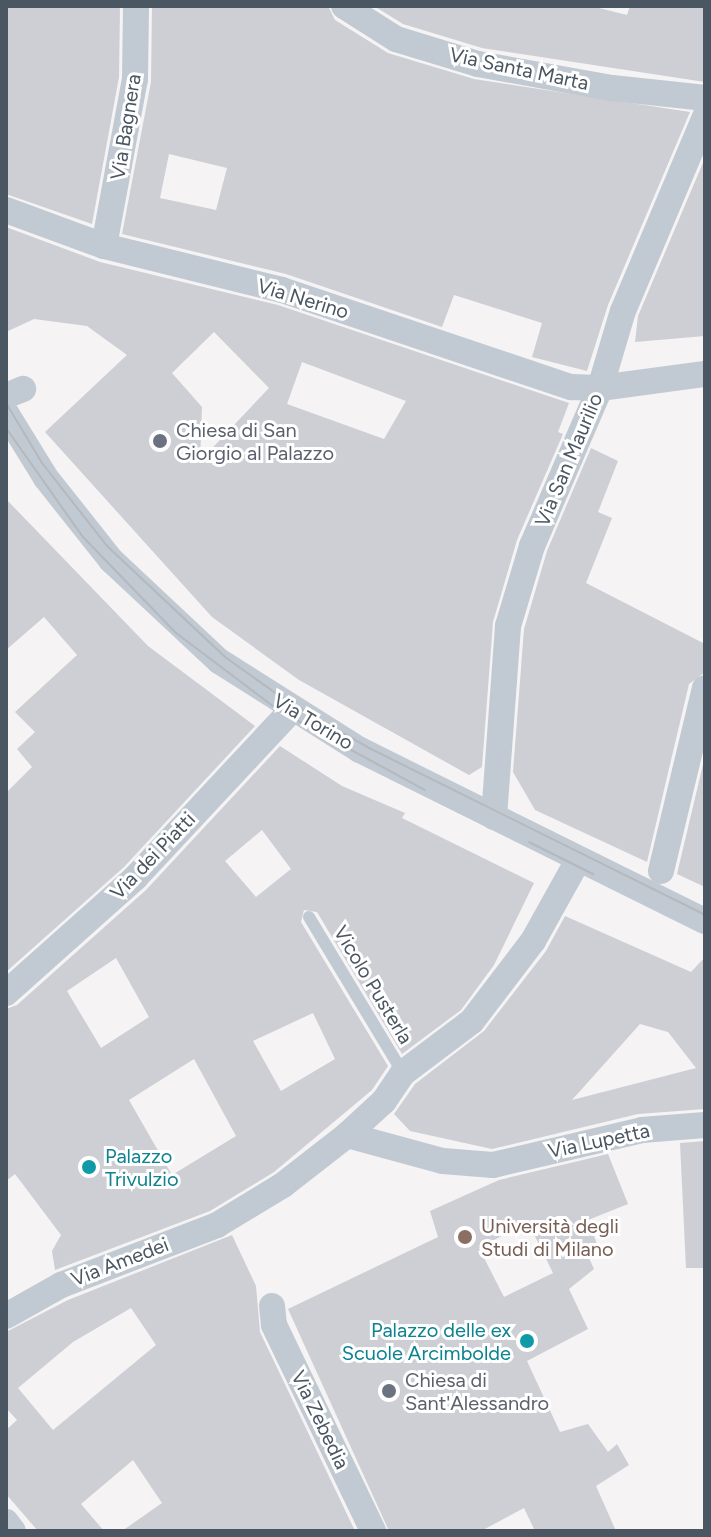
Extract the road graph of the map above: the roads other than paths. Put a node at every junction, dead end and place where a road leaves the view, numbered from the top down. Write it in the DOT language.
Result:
graph roads {
  1 [pos="136,6"];
  2 [pos="344,6"];
  3 [pos="705,98"];
  4 [pos="705,117"];
  5 [pos="6,210"];
  6 [pos="104,246"];
  7 [pos="705,374"];
  8 [pos="600,388"];
  9 [pos="14,398"];
  10 [pos="14,448"];
  11 [pos="705,688"];
  12 [pos="291,711"];
  13 [pos="494,817"];
  14 [pos="578,860"];
  15 [pos="661,871"];
  16 [pos="309,917"];
  17 [pos="705,921"];
  18 [pos="6,993"];
  19 [pos="403,1073"];
  20 [pos="705,1125"];
  21 [pos="347,1135"];
  22 [pos="272,1306"];
  23 [pos="6,1316"];
  24 [pos="6,1522"];
  25 [pos="13,1531"];
  26 [pos="373,1531"];
  1 -- 6 [label="street, Via Bagnera"];
  2 -- 3 [label="street, Via Santa Marta"];
  4 -- 8 [label="street, Via San Maurilio"];
  5 -- 6 [label="street, Via Nerino"];
  6 -- 8 [label="street, Via Nerino"];
  7 -- 8 [label="street, Via Nerino"];
  8 -- 13 [label="street, Via San Maurilio"];
  9 -- 10 [label="street, Via Torino"];
  10 -- 12 [label="street, Via Torino"];
  11 -- 15 [label="street"];
  12 -- 13 [label="street, Via Torino"];
  12 -- 18 [label="street, Via dei Piatti"];
  13 -- 14 [label="street, Via Torino"];
  14 -- 17 [label="street, Via Torino"];
  14 -- 19 [label="street, Via Amedei"];
  16 -- 19 [label="lane, Vicolo Pusterla"];
  19 -- 21 [label="street, Via Amedei"];
  20 -- 21 [label="street, Via Lupetta"];
  21 -- 23 [label="street, Via Amedei"];
  22 -- 26 [label="street, Via Zebedia"];
  24 -- 25 [label="street"];
}
